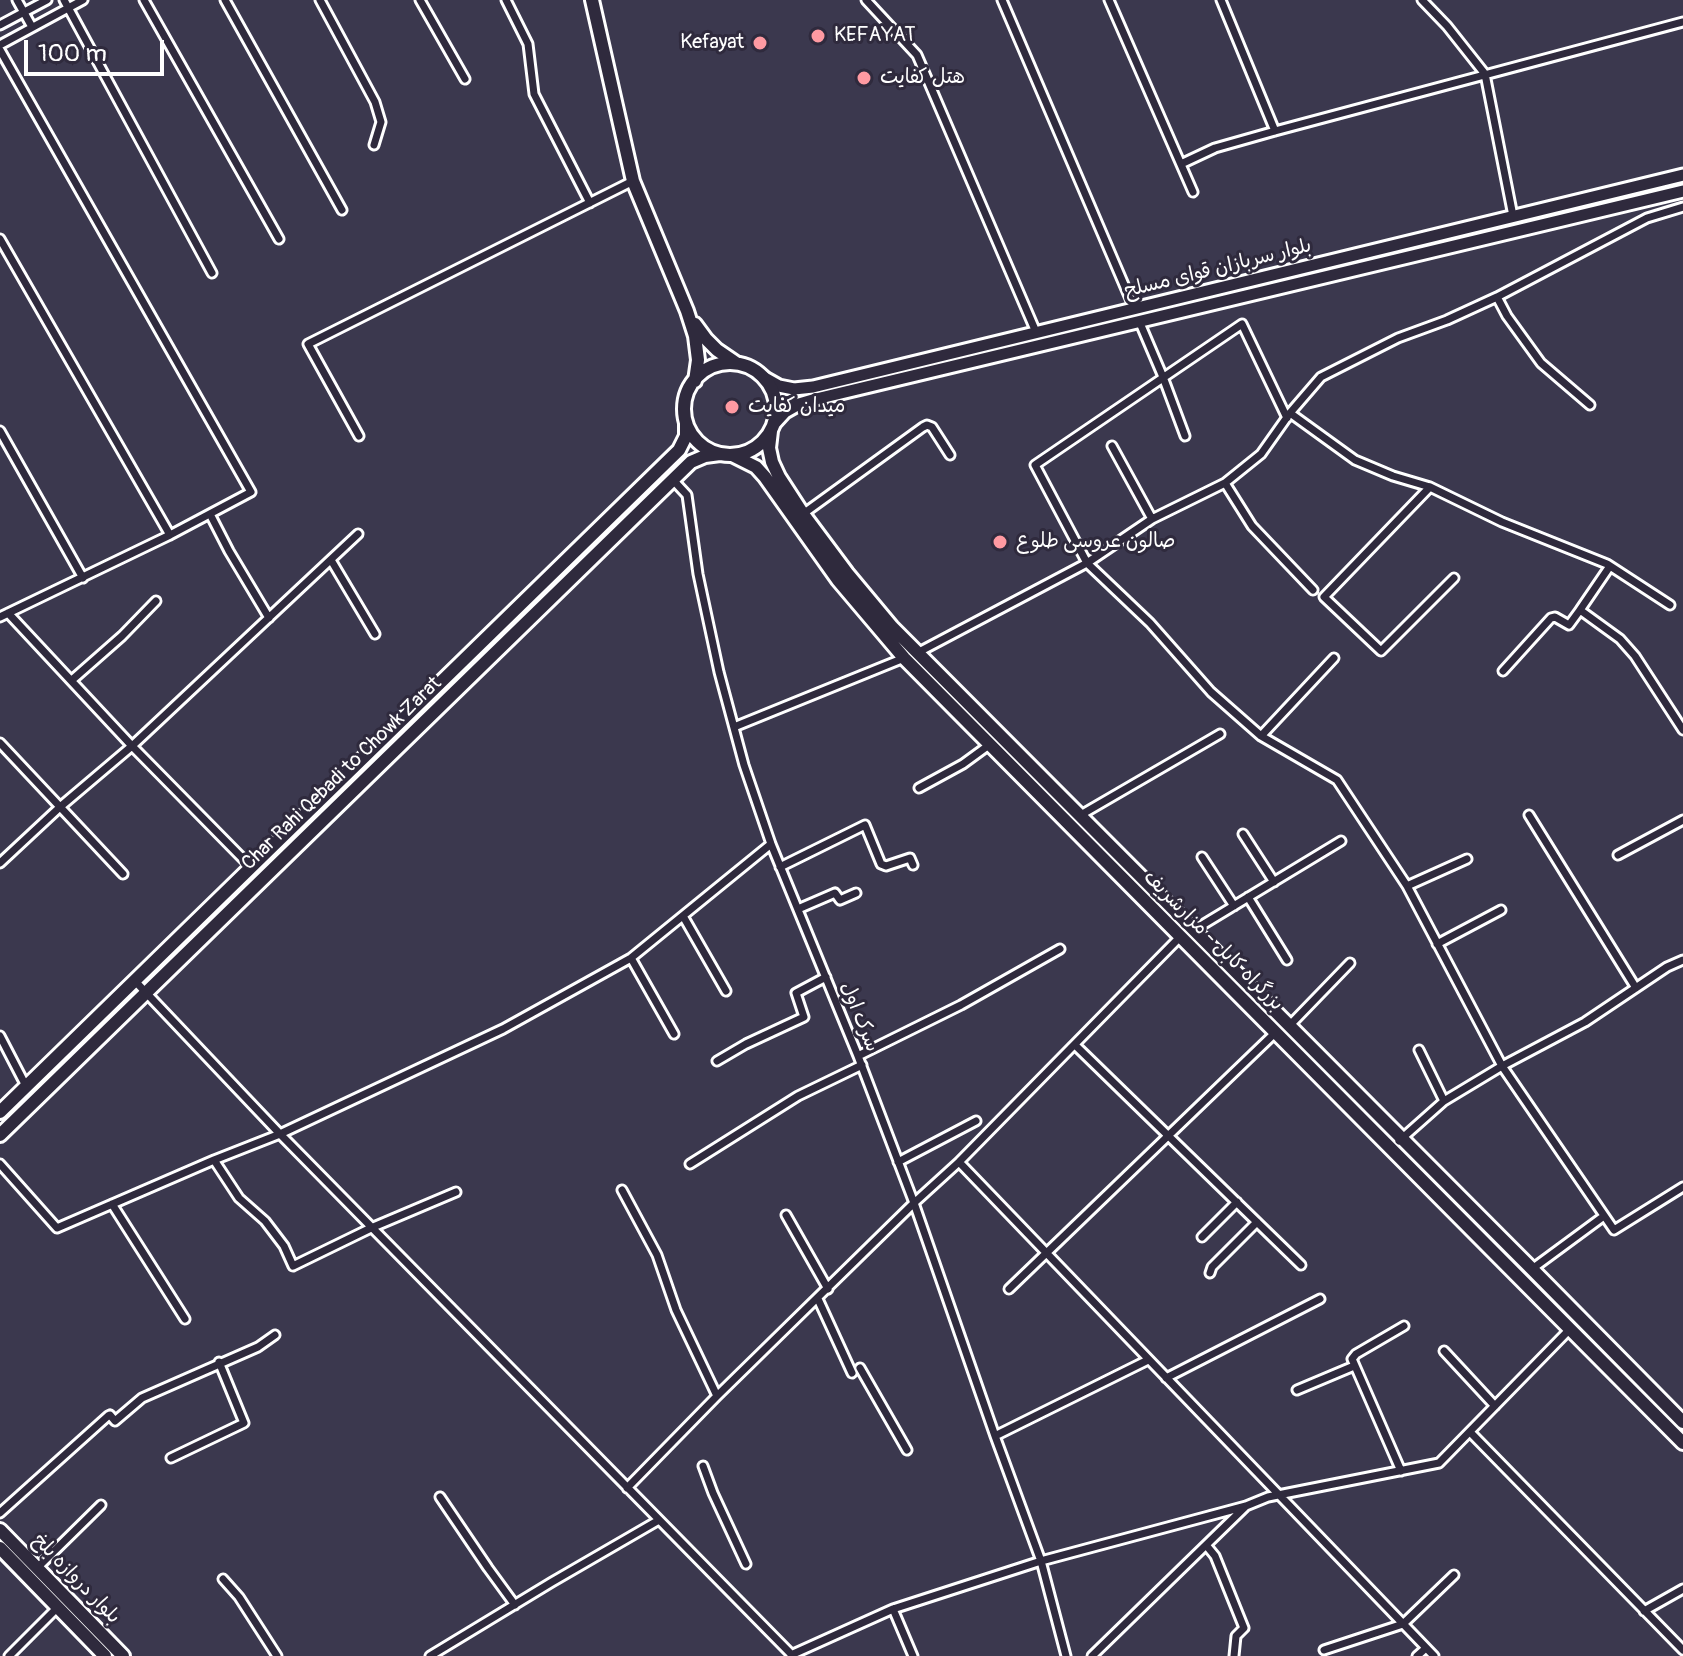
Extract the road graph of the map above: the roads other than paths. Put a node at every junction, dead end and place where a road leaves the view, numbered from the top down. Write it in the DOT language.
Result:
graph roads {
  1 [pos="17,0"];
  2 [pos="47,0"];
  3 [pos="64,0"];
  4 [pos="83,0"];
  5 [pos="144,0"];
  6 [pos="225,0"];
  7 [pos="320,0"];
  8 [pos="420,0"];
  9 [pos="506,0"];
  10 [pos="592,0"];
  11 [pos="866,0"];
  12 [pos="1002,0"];
  13 [pos="1109,0"];
  14 [pos="1221,0"];
  15 [pos="1422,0"];
  16 [pos="68,8"];
  17 [pos="24,12"];
  18 [pos="1683,22"];
  19 [pos="0,25"];
  20 [pos="32,27"];
  21 [pos="0,47"];
  22 [pos="1485,74"];
  23 [pos="465,79"];
  24 [pos="1275,131"];
  25 [pos="374,145"];
  26 [pos="1181,164"];
  27 [pos="1683,175"];
  28 [pos="633,181"];
  29 [pos="1683,191"];
  30 [pos="1193,192"];
  31 [pos="590,203"];
  32 [pos="1683,207"];
  33 [pos="342,210"];
  34 [pos="1513,216"];
  35 [pos="0,239"];
  36 [pos="279,239"];
  37 [pos="212,273"];
  38 [pos="1497,297"];
  39 [pos="1134,308"];
  40 [pos="687,311"];
  41 [pos="1140,323"];
  42 [pos="1036,332"];
  43 [pos="739,364"];
  44 [pos="763,377"];
  45 [pos="1163,377"];
  46 [pos="695,381"];
  47 [pos="1590,405"];
  48 [pos="1288,416"];
  49 [pos="686,422"];
  50 [pos="772,428"];
  51 [pos="0,431"];
  52 [pos="359,436"];
  53 [pos="1185,436"];
  54 [pos="1112,446"];
  55 [pos="726,455"];
  56 [pos="950,455"];
  57 [pos="673,480"];
  58 [pos="1225,483"];
  59 [pos="1430,487"];
  60 [pos="210,514"];
  61 [pos="803,514"];
  62 [pos="1152,519"];
  63 [pos="358,534"];
  64 [pos="170,535"];
  65 [pos="331,560"];
  66 [pos="1087,563"];
  67 [pos="1610,566"];
  68 [pos="83,578"];
  69 [pos="1454,578"];
  70 [pos="1313,590"];
  71 [pos="156,601"];
  72 [pos="1670,605"];
  73 [pos="1580,610"];
  74 [pos="4,615"];
  75 [pos="269,618"];
  76 [pos="375,634"];
  77 [pos="911,656"];
  78 [pos="1334,658"];
  79 [pos="1503,671"];
  80 [pos="72,680"];
  81 [pos="734,727"];
  82 [pos="1683,730"];
  83 [pos="1220,734"];
  84 [pos="1261,736"];
  85 [pos="0,743"];
  86 [pos="989,745"];
  87 [pos="132,746"];
  88 [pos="919,788"];
  89 [pos="60,807"];
  90 [pos="1529,815"];
  91 [pos="1079,816"];
  92 [pos="1683,820"];
  93 [pos="1243,834"];
  94 [pos="1341,841"];
  95 [pos="771,844"];
  96 [pos="1618,855"];
  97 [pos="1202,857"];
  98 [pos="1467,859"];
  99 [pos="0,863"];
  100 [pos="913,865"];
  101 [pos="251,867"];
  102 [pos="780,867"];
  103 [pos="123,874"];
  104 [pos="1274,882"];
  105 [pos="1407,886"];
  106 [pos="856,893"];
  107 [pos="1248,897"];
  108 [pos="1234,906"];
  109 [pos="798,909"];
  110 [pos="1501,910"];
  111 [pos="683,916"];
  112 [pos="1194,930"];
  113 [pos="1180,937"];
  114 [pos="1437,944"];
  115 [pos="1060,949"];
  116 [pos="631,958"];
  117 [pos="1287,960"];
  118 [pos="1683,960"];
  119 [pos="1350,963"];
  120 [pos="826,977"];
  121 [pos="135,981"];
  122 [pos="1636,988"];
  123 [pos="726,991"];
  124 [pos="145,993"];
  125 [pos="1290,1025"];
  126 [pos="1276,1032"];
  127 [pos="674,1034"];
  128 [pos="0,1036"];
  129 [pos="1075,1045"];
  130 [pos="1419,1050"];
  131 [pos="860,1060"];
  132 [pos="717,1061"];
  133 [pos="1502,1066"];
  134 [pos="26,1086"];
  135 [pos="1444,1101"];
  136 [pos="0,1112"];
  137 [pos="976,1121"];
  138 [pos="280,1134"];
  139 [pos="0,1135"];
  140 [pos="1168,1135"];
  141 [pos="1402,1138"];
  142 [pos="1391,1149"];
  143 [pos="214,1160"];
  144 [pos="898,1162"];
  145 [pos="959,1162"];
  146 [pos="0,1164"];
  147 [pos="690,1164"];
  148 [pos="1683,1187"];
  149 [pos="622,1190"];
  150 [pos="456,1192"];
  151 [pos="1237,1202"];
  152 [pos="914,1203"];
  153 [pos="112,1204"];
  154 [pos="786,1215"];
  155 [pos="1604,1216"];
  156 [pos="1257,1222"];
  157 [pos="371,1228"];
  158 [pos="1202,1237"];
  159 [pos="1045,1253"];
  160 [pos="1301,1265"];
  161 [pos="1532,1269"];
  162 [pos="1210,1273"];
  163 [pos="828,1289"];
  164 [pos="1009,1289"];
  165 [pos="818,1299"];
  166 [pos="1320,1299"];
  167 [pos="185,1319"];
  168 [pos="1404,1326"];
  169 [pos="1570,1329"];
  170 [pos="275,1335"];
  171 [pos="1444,1351"];
  172 [pos="1148,1360"];
  173 [pos="219,1362"];
  174 [pos="1354,1366"];
  175 [pos="860,1368"];
  176 [pos="852,1373"];
  177 [pos="1166,1378"];
  178 [pos="1297,1390"];
  179 [pos="717,1396"];
  180 [pos="1495,1406"];
  181 [pos="1683,1422"];
  182 [pos="1470,1432"];
  183 [pos="995,1436"];
  184 [pos="1683,1443"];
  185 [pos="907,1450"];
  186 [pos="171,1458"];
  187 [pos="703,1466"];
  188 [pos="1401,1471"];
  189 [pos="627,1488"];
  190 [pos="1279,1495"];
  191 [pos="440,1497"];
  192 [pos="101,1505"];
  193 [pos="1246,1506"];
  194 [pos="0,1513"];
  195 [pos="659,1520"];
  196 [pos="0,1530"];
  197 [pos="1206,1545"];
  198 [pos="0,1548"];
  199 [pos="1041,1561"];
  200 [pos="746,1564"];
  201 [pos="37,1568"];
  202 [pos="1454,1575"];
  203 [pos="223,1579"];
  204 [pos="1683,1589"];
  205 [pos="515,1605"];
  206 [pos="58,1607"];
  207 [pos="893,1609"];
  208 [pos="1644,1611"];
  209 [pos="1403,1624"];
  210 [pos="1426,1648"];
  211 [pos="1324,1650"];
  212 [pos="1683,1650"];
  213 [pos="791,1655"];
  214 [pos="9,1656"];
  215 [pos="105,1656"];
  216 [pos="123,1656"];
  217 [pos="277,1656"];
  218 [pos="430,1656"];
  219 [pos="913,1656"];
  220 [pos="1066,1656"];
  221 [pos="1092,1656"];
  222 [pos="1234,1656"];
  223 [pos="1417,1656"];
  224 [pos="1434,1656"];
  1 -- 17 [label="street"];
  2 -- 17 [label="street"];
  3 -- 16 [label="street"];
  4 -- 16 [label="street"];
  5 -- 36 [label="street"];
  6 -- 33 [label="street"];
  7 -- 25 [label="street"];
  8 -- 23 [label="street"];
  9 -- 31 [label="street"];
  10 -- 28 [label="main road"];
  11 -- 42 [label="street"];
  12 -- 39 [label="street"];
  13 -- 26 [label="street"];
  14 -- 24 [label="street"];
  15 -- 22 [label="street"];
  16 -- 20 [label="street"];
  16 -- 37 [label="street"];
  17 -- 19 [label="street"];
  17 -- 20 [label="street"];
  18 -- 22 [label="street"];
  20 -- 21 [label="street"];
  21 -- 60 [label="street"];
  22 -- 24 [label="street"];
  22 -- 34 [label="street"];
  24 -- 26 [label="street"];
  26 -- 30 [label="street"];
  27 -- 34 [label="main road, بلوار سربازان قوای مسلح"];
  28 -- 31 [label="street"];
  28 -- 40 [label="main road"];
  29 -- 41 [label="main road, بلوار سربازان قوای مسلح"];
  31 -- 52 [label="street"];
  32 -- 38 [label="street"];
  34 -- 39 [label="main road, بلوار سربازان قوای مسلح"];
  35 -- 64 [label="street"];
  38 -- 47 [label="street"];
  38 -- 48 [label="street"];
  39 -- 42 [label="main road, بلوار سربازان قوای مسلح"];
  40 -- 43 [label="main road"];
  40 -- 46 [label="main road"];
  41 -- 45 [label="street"];
  41 -- 50 [label="main road, بلوار سربازان قوای مسلح"];
  42 -- 44 [label="main road, بلوار سربازان قوای مسلح"];
  43 -- 44 [label="main road"];
  43 -- 46 [label="main road"];
  44 -- 50 [label="main road"];
  45 -- 48 [label="street"];
  45 -- 53 [label="street"];
  45 -- 66 [label="street"];
  46 -- 49 [label="main road"];
  48 -- 58 [label="street"];
  48 -- 59 [label="street"];
  49 -- 55 [label="main road"];
  49 -- 101 [label="main road, Char Rahi Qebadi to Chowk Zarat"];
  50 -- 55 [label="main road"];
  50 -- 61 [label="main road, بزرگراه کابل - مزارشریف"];
  51 -- 68 [label="street"];
  54 -- 62 [label="street"];
  55 -- 57 [label="main road, Char Rahi Qebadi to Chowk Zarat"];
  55 -- 77 [label="main road, بزرگراه کابل - مزارشریف"];
  56 -- 61 [label="street"];
  57 -- 81 [label="street, سرک اول"];
  57 -- 124 [label="main road, Char Rahi Qebadi to Chowk Zarat"];
  58 -- 62 [label="street"];
  58 -- 70 [label="street"];
  59 -- 67 [label="street"];
  59 -- 69 [label="street"];
  60 -- 64 [label="street"];
  60 -- 75 [label="street"];
  61 -- 77 [label="main road, بزرگراه کابل - مزارشریف"];
  62 -- 66 [label="street"];
  63 -- 65 [label="street"];
  64 -- 68 [label="street"];
  65 -- 75 [label="street"];
  65 -- 76 [label="street"];
  66 -- 77 [label="street"];
  66 -- 84 [label="street"];
  67 -- 72 [label="street"];
  67 -- 73 [label="street"];
  68 -- 74 [label="street"];
  71 -- 80 [label="street"];
  73 -- 79 [label="street"];
  73 -- 82 [label="street"];
  74 -- 80 [label="street"];
  75 -- 87 [label="street"];
  77 -- 81 [label="street"];
  77 -- 86 [label="main road, بزرگراه کابل - مزارشریف"];
  77 -- 91 [label="main road, بزرگراه کابل - مزارشریف"];
  78 -- 84 [label="street"];
  80 -- 87 [label="street"];
  81 -- 95 [label="street, سرک اول"];
  83 -- 91 [label="street"];
  84 -- 105 [label="street"];
  85 -- 89 [label="street"];
  86 -- 88 [label="street"];
  86 -- 113 [label="main road, بزرگراه کابل - مزارشریف"];
  87 -- 89 [label="street"];
  87 -- 101 [label="street"];
  89 -- 99 [label="street"];
  89 -- 103 [label="street"];
  90 -- 122 [label="street"];
  91 -- 112 [label="main road, بزرگراه کابل - مزارشریف"];
  92 -- 96 [label="street"];
  93 -- 104 [label="street"];
  94 -- 104 [label="street"];
  95 -- 102 [label="street, سرک اول"];
  95 -- 111 [label="street"];
  97 -- 108 [label="street"];
  98 -- 105 [label="street"];
  100 -- 102 [label="street"];
  101 -- 121 [label="main road, Char Rahi Qebadi to Chowk Zarat"];
  102 -- 109 [label="street, سرک اول"];
  104 -- 107 [label="street"];
  105 -- 114 [label="street"];
  106 -- 109 [label="street"];
  107 -- 108 [label="street"];
  107 -- 117 [label="street"];
  108 -- 112 [label="street"];
  109 -- 120 [label="street, سرک اول"];
  110 -- 114 [label="street"];
  111 -- 116 [label="street"];
  111 -- 123 [label="street"];
  112 -- 125 [label="main road, بزرگراه کابل - مزارشریف"];
  113 -- 126 [label="main road, بزرگراه کابل - مزارشریف"];
  113 -- 129 [label="street"];
  114 -- 133 [label="street"];
  115 -- 131 [label="street"];
  116 -- 127 [label="street"];
  116 -- 138 [label="street"];
  118 -- 122 [label="street"];
  119 -- 125 [label="street"];
  120 -- 131 [label="street, سرک اول"];
  120 -- 132 [label="street"];
  121 -- 124 [label="street"];
  121 -- 134 [label="main road, Char Rahi Qebadi to Chowk Zarat"];
  122 -- 133 [label="street"];
  124 -- 138 [label="street"];
  124 -- 139 [label="main road, Char Rahi Qebadi to Chowk Zarat"];
  125 -- 141 [label="main road, بزرگراه کابل - مزارشریف"];
  126 -- 140 [label="street"];
  126 -- 142 [label="main road, بزرگراه کابل - مزارشریف"];
  128 -- 134 [label="street"];
  129 -- 140 [label="street"];
  129 -- 145 [label="street"];
  130 -- 135 [label="street"];
  131 -- 144 [label="street, سرک اول"];
  131 -- 147 [label="street"];
  133 -- 135 [label="street"];
  133 -- 155 [label="street"];
  134 -- 136 [label="main road, Char Rahi Qebadi to Chowk Zarat"];
  135 -- 141 [label="street"];
  137 -- 144 [label="street"];
  138 -- 143 [label="street"];
  138 -- 157 [label="street"];
  140 -- 151 [label="street"];
  140 -- 159 [label="street"];
  141 -- 142 [label="street"];
  141 -- 161 [label="main road, بزرگراه کابل - مزارشریف"];
  142 -- 169 [label="main road, بزرگراه کابل - مزارشریف"];
  143 -- 153 [label="street"];
  143 -- 157 [label="street"];
  144 -- 152 [label="street, سرک اول"];
  145 -- 152 [label="street"];
  145 -- 159 [label="street"];
  146 -- 153 [label="street"];
  148 -- 155 [label="street"];
  149 -- 179 [label="street"];
  150 -- 157 [label="street"];
  151 -- 156 [label="street"];
  151 -- 158 [label="street"];
  152 -- 163 [label="street"];
  152 -- 183 [label="street, سرک اول"];
  153 -- 167 [label="street"];
  154 -- 163 [label="street"];
  155 -- 161 [label="street"];
  156 -- 160 [label="street"];
  156 -- 162 [label="street"];
  157 -- 189 [label="street"];
  159 -- 164 [label="street"];
  159 -- 172 [label="street"];
  161 -- 181 [label="main road, بزرگراه کابل - مزارشریف"];
  163 -- 165 [label="street"];
  165 -- 176 [label="street"];
  165 -- 179 [label="street"];
  166 -- 177 [label="street"];
  168 -- 174 [label="street"];
  169 -- 180 [label="street"];
  169 -- 184 [label="main road, بزرگراه کابل - مزارشریف"];
  170 -- 173 [label="street"];
  171 -- 180 [label="street"];
  172 -- 177 [label="street"];
  172 -- 183 [label="street"];
  173 -- 186 [label="street"];
  173 -- 194 [label="street"];
  174 -- 178 [label="street"];
  174 -- 188 [label="street"];
  175 -- 185 [label="street"];
  177 -- 190 [label="street"];
  179 -- 189 [label="street"];
  180 -- 182 [label="street"];
  182 -- 188 [label="street"];
  182 -- 208 [label="street"];
  183 -- 199 [label="street, سرک اول"];
  187 -- 200 [label="street"];
  188 -- 190 [label="street"];
  189 -- 195 [label="street"];
  190 -- 193 [label="street"];
  190 -- 209 [label="street"];
  191 -- 205 [label="street"];
  192 -- 201 [label="street"];
  193 -- 197 [label="street"];
  193 -- 199 [label="street"];
  195 -- 205 [label="street"];
  195 -- 213 [label="street"];
  196 -- 201 [label="main road, بلوار دروازه بلخ"];
  197 -- 221 [label="street"];
  197 -- 222 [label="street"];
  198 -- 206 [label="main road, بلوار دروازه بلخ"];
  199 -- 207 [label="street"];
  199 -- 220 [label="street, سرک اول"];
  201 -- 216 [label="main road, بلوار دروازه بلخ"];
  202 -- 209 [label="street"];
  203 -- 217 [label="street"];
  204 -- 208 [label="street"];
  205 -- 218 [label="street"];
  206 -- 214 [label="street"];
  206 -- 215 [label="main road, بلوار دروازه بلخ"];
  207 -- 213 [label="street"];
  207 -- 219 [label="street"];
  208 -- 212 [label="street"];
  209 -- 210 [label="street"];
  209 -- 211 [label="street"];
  210 -- 223 [label="street"];
  210 -- 224 [label="street"];
}
